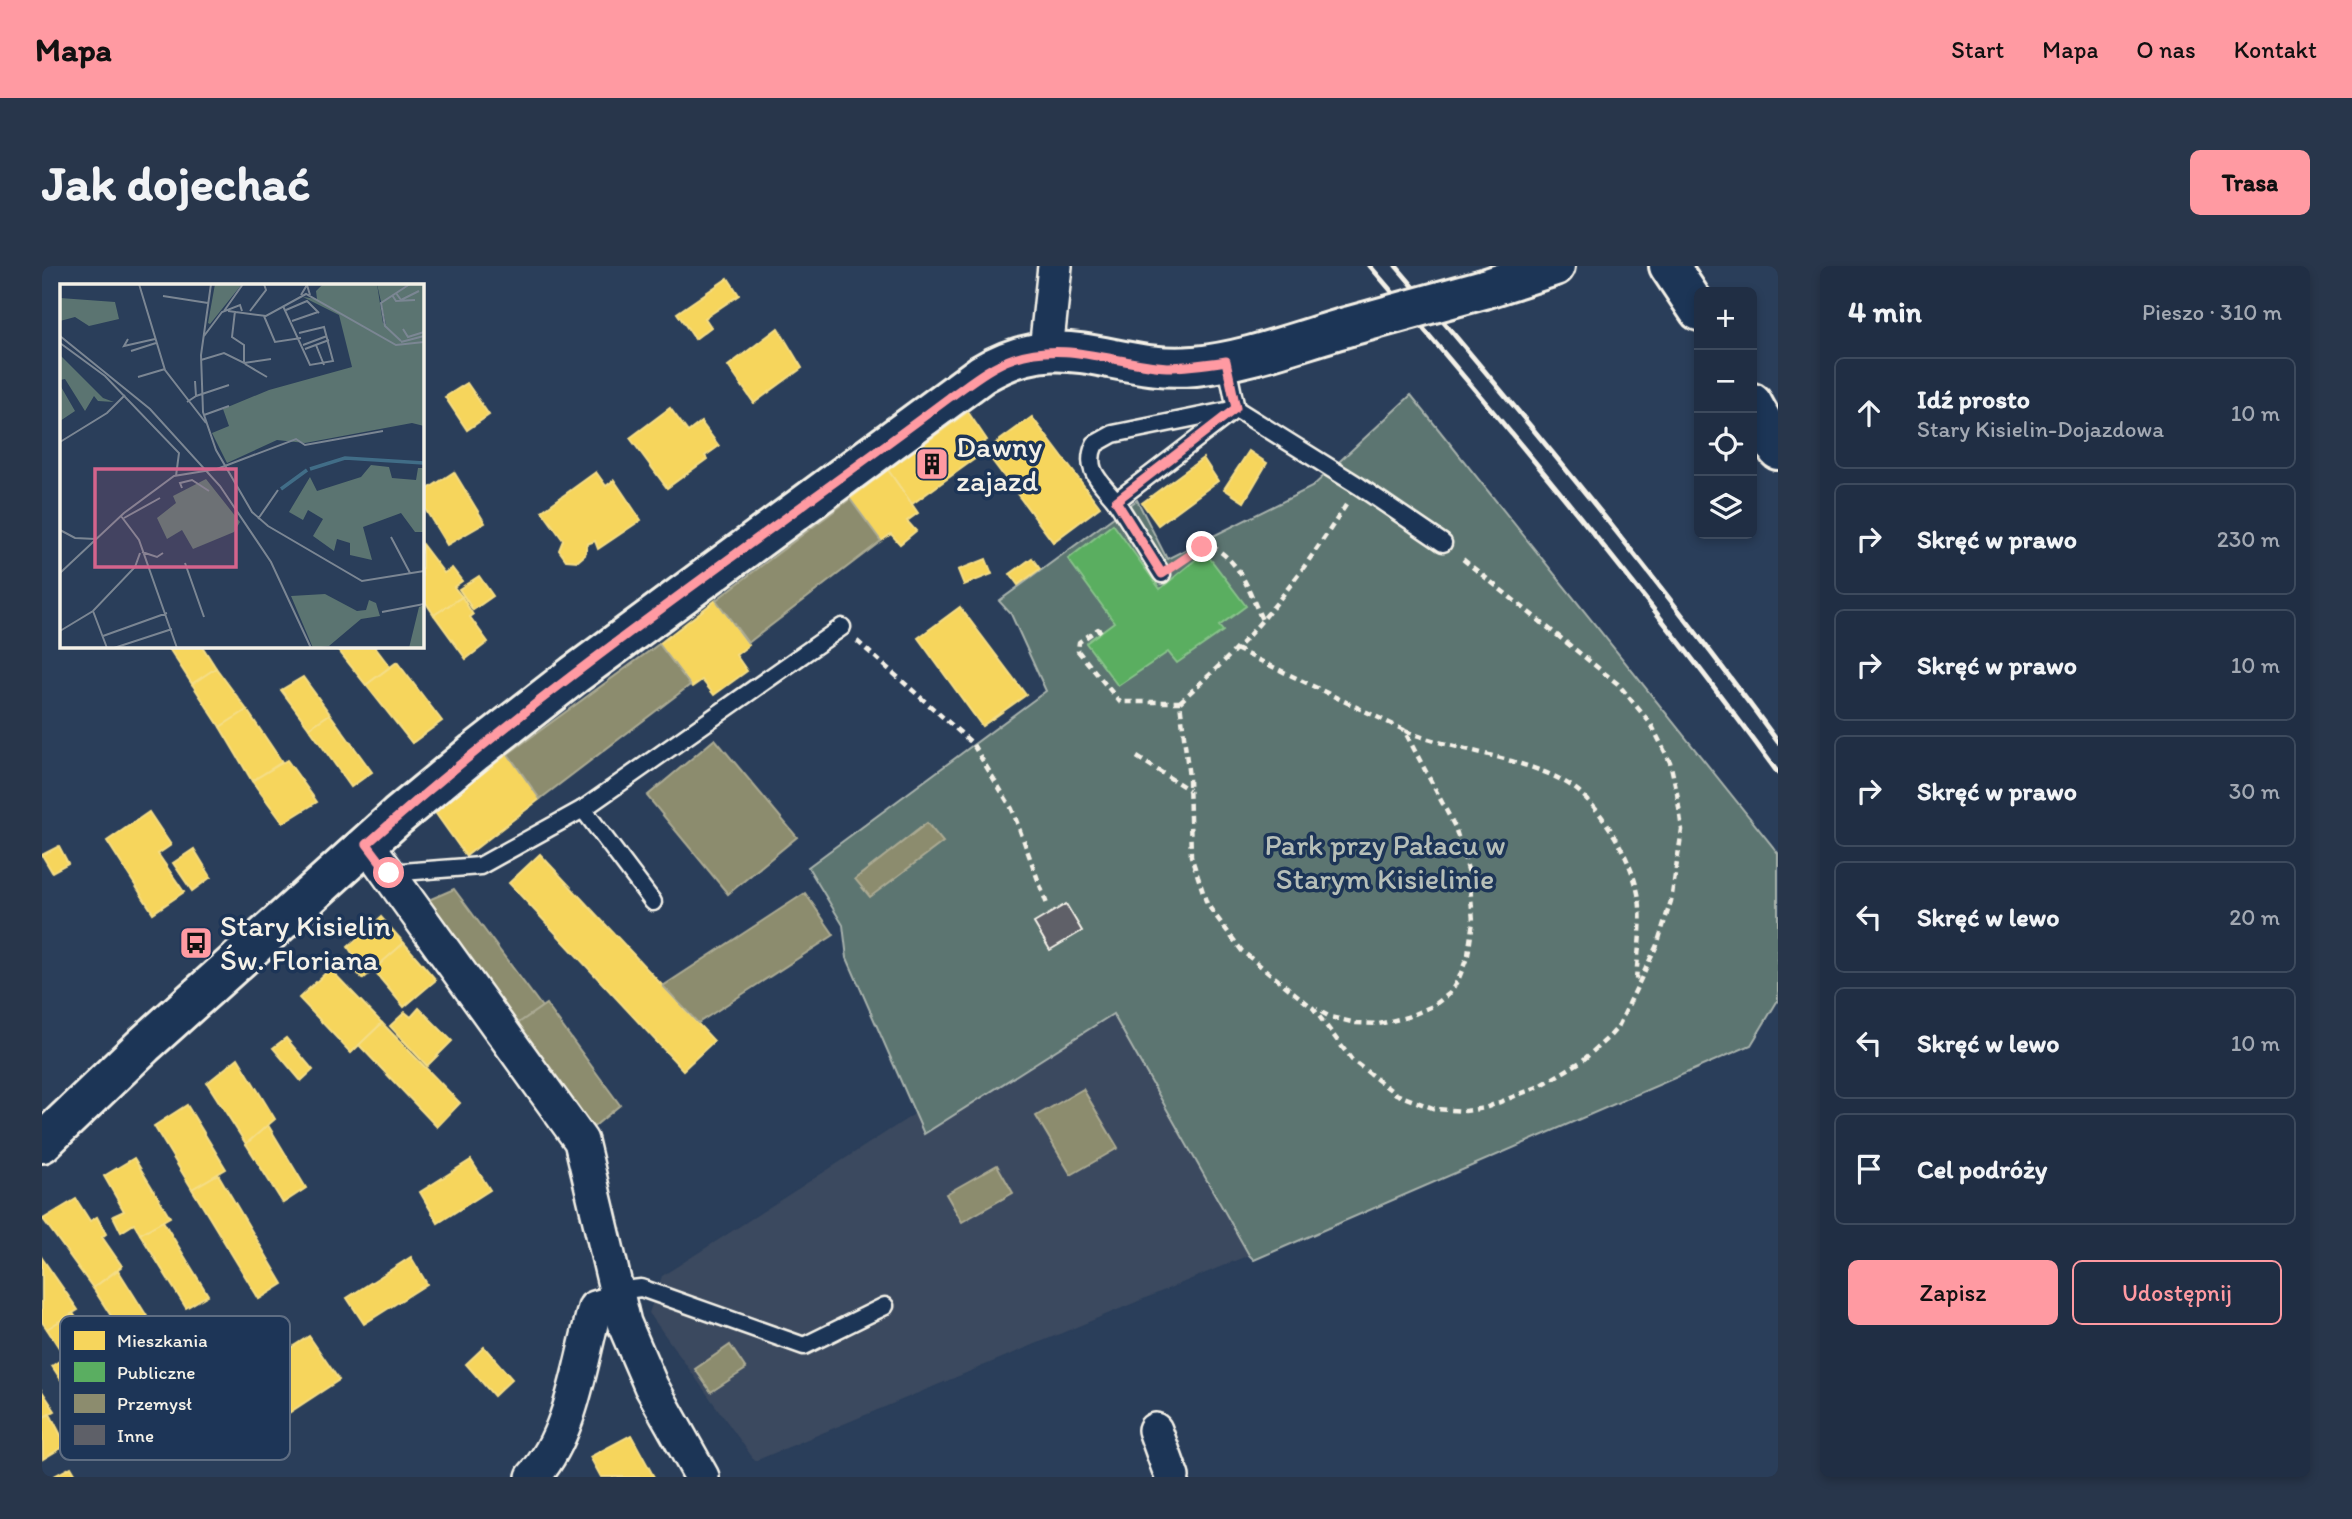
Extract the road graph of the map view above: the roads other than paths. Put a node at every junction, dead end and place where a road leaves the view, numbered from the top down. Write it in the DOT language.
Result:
graph roads {
  1 [pos="1055,266"];
  2 [pos="1669,266"];
  3 [pos="1549,269"];
  4 [pos="1694,304"];
  5 [pos="1046,351"];
  6 [pos="1226,361"];
  7 [pos="1236,408"];
  8 [pos="1757,412"];
  9 [pos="1778,450"];
  10 [pos="1116,501"];
  11 [pos="1443,543"];
  12 [pos="1162,574"];
  13 [pos="842,627"];
  14 [pos="583,809"];
  15 [pos="378,859"];
  16 [pos="653,902"];
  17 [pos="48,1126"];
  18 [pos="617,1296"];
  19 [pos="886,1306"];
  20 [pos="1155,1430"];
  21 [pos="533,1477"];
  22 [pos="702,1477"];
  23 [pos="1172,1477"];
  1 -- 5 [label="street"];
  2 -- 4 [label="street"];
  3 -- 6 [label="street, bridge"];
  5 -- 6 [label="street"];
  5 -- 15 [label="street"];
  6 -- 7 [label="lane"];
  7 -- 10 [label="lane"];
  7 -- 10 [label="lane"];
  7 -- 11 [label="lane"];
  8 -- 9 [label="street"];
  10 -- 12 [label="lane"];
  13 -- 14 [label="lane"];
  14 -- 15 [label="lane"];
  14 -- 16 [label="lane"];
  15 -- 17 [label="street"];
  15 -- 18 [label="street"];
  18 -- 19 [label="lane"];
  18 -- 21 [label="street"];
  18 -- 22 [label="street"];
  20 -- 23 [label="street"];
}
